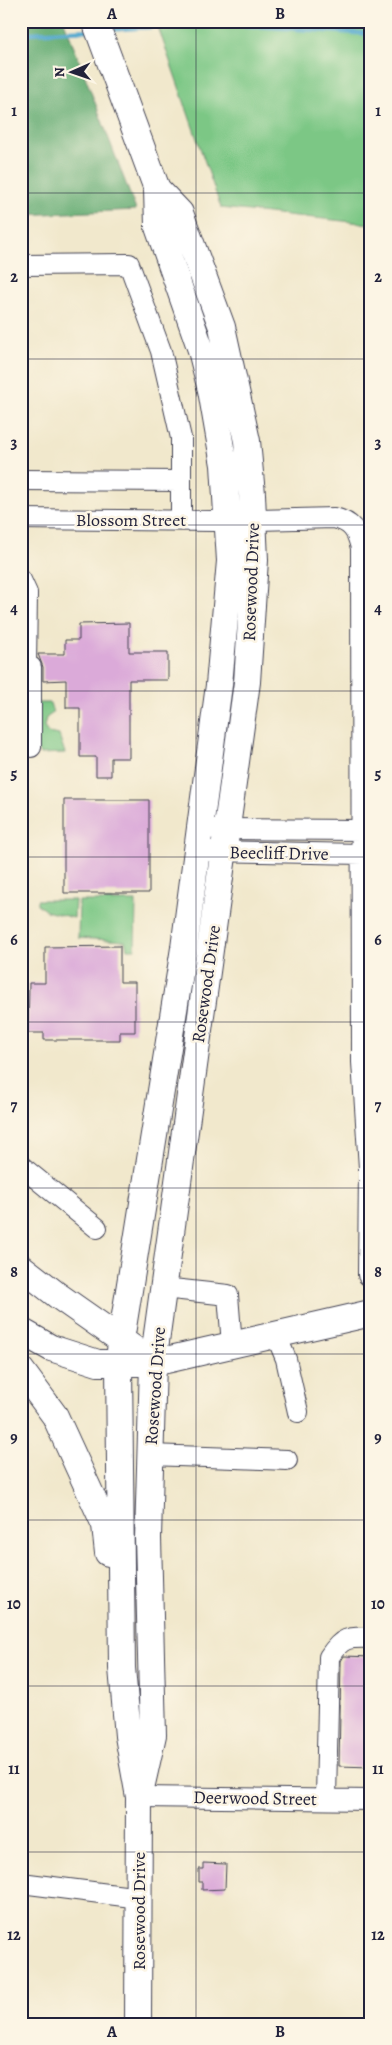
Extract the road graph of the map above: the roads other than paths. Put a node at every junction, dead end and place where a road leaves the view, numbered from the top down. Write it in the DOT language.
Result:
graph roads {
  1 [pos="94,21"];
  2 [pos="21,265"];
  3 [pos="21,480"];
  4 [pos="181,481"];
  5 [pos="21,519"];
  6 [pos="181,520"];
  7 [pos="241,520"];
  8 [pos="21,580"];
  9 [pos="24,667"];
  10 [pos="31,747"];
  11 [pos="362,830"];
  12 [pos="198,839"];
  13 [pos="226,841"];
  14 [pos="362,854"];
  15 [pos="21,1166"];
  16 [pos="97,1228"];
  17 [pos="21,1267"];
  18 [pos="368,1275"];
  19 [pos="163,1288"];
  20 [pos="371,1313"];
  21 [pos="21,1331"];
  22 [pos="276,1335"];
  23 [pos="232,1345"];
  24 [pos="120,1352"];
  25 [pos="153,1363"];
  26 [pos="21,1370"];
  27 [pos="298,1412"];
  28 [pos="150,1455"];
  29 [pos="287,1460"];
  30 [pos="371,1638"];
  31 [pos="122,1668"];
  32 [pos="139,1797"];
  33 [pos="326,1799"];
  34 [pos="371,1800"];
  35 [pos="21,1883"];
  36 [pos="140,1898"];
  37 [pos="138,2024"];
  1 -- 7 [label="main road, Rosewood Drive"];
  2 -- 4 [label="street"];
  3 -- 4 [label="street"];
  4 -- 6 [label="street"];
  5 -- 6 [label="street, Blossom Street"];
  6 -- 7 [label="street, Blossom Street"];
  7 -- 11 [label="street, Blossom Street"];
  7 -- 12 [label="main road, Rosewood Drive"];
  7 -- 13 [label="main road, Rosewood Drive"];
  8 -- 9 [label="street"];
  9 -- 10 [label="street"];
  11 -- 13 [label="street, Beecliff Drive"];
  11 -- 14 [label="street, Blossom Street"];
  12 -- 13 [label="street, Beecliff Drive"];
  12 -- 24 [label="main road, Rosewood Drive"];
  13 -- 14 [label="street, Beecliff Drive"];
  13 -- 19 [label="main road, Rosewood Drive"];
  14 -- 18 [label="street, Blossom Street"];
  15 -- 16 [label="street"];
  17 -- 24 [label="main road"];
  19 -- 23 [label="street"];
  19 -- 25 [label="main road, Rosewood Drive"];
  20 -- 22 [label="main road"];
  21 -- 24 [label="main road"];
  22 -- 23 [label="main road"];
  22 -- 27 [label="street"];
  23 -- 25 [label="main road"];
  24 -- 25 [label="main road"];
  24 -- 31 [label="main road, Rosewood Drive"];
  25 -- 28 [label="main road, Rosewood Drive"];
  26 -- 31 [label="main road"];
  28 -- 29 [label="street"];
  28 -- 32 [label="main road, Rosewood Drive"];
  30 -- 33 [label="street"];
  31 -- 32 [label="main road, Rosewood Drive"];
  32 -- 33 [label="street, Deerwood Street"];
  32 -- 36 [label="main road, Rosewood Drive"];
  33 -- 34 [label="street, Deerwood Street"];
  35 -- 36 [label="street"];
  36 -- 37 [label="main road, Rosewood Drive"];
}
